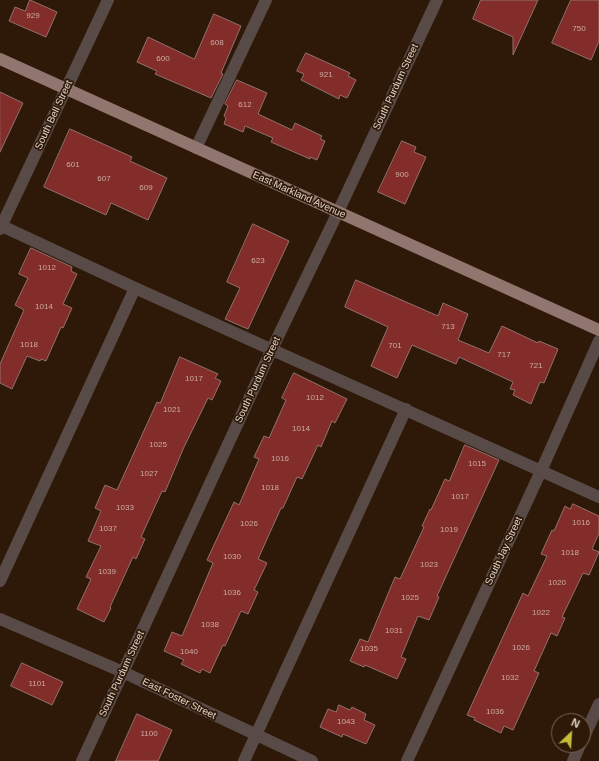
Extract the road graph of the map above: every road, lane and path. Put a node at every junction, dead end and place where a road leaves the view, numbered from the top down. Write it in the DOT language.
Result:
graph roads {
  1 [pos="108,0"];
  2 [pos="266,0"];
  3 [pos="437,0"];
  4 [pos="0,59"];
  5 [pos="66,90"];
  6 [pos="196,148"];
  7 [pos="338,212"];
  8 [pos="1,227"];
  9 [pos="135,288"];
  10 [pos="599,330"];
  11 [pos="599,341"];
  12 [pos="272,349"];
  13 [pos="406,410"];
  14 [pos="541,471"];
  15 [pos="599,496"];
  16 [pos="0,581"];
  17 [pos="0,619"];
  18 [pos="123,672"];
  19 [pos="599,704"];
  20 [pos="591,722"];
  21 [pos="256,736"];
  22 [pos="82,761"];
  23 [pos="244,761"];
  24 [pos="312,761"];
  25 [pos="407,761"];
  1 -- 5 [label="street, South Bell Street"];
  2 -- 6 [label="street"];
  3 -- 7 [label="street, South Purdum Street"];
  4 -- 5 [label="main road, East Markland Avenue"];
  5 -- 6 [label="main road, East Markland Avenue"];
  5 -- 8 [label="street, South Bell Street"];
  6 -- 7 [label="main road, East Markland Avenue"];
  7 -- 10 [label="main road, East Markland Avenue"];
  7 -- 12 [label="street, South Purdum Street"];
  8 -- 9 [label="street"];
  9 -- 12 [label="street"];
  9 -- 16 [label="street"];
  11 -- 14 [label="street, South Jay Street"];
  12 -- 13 [label="street"];
  12 -- 18 [label="street, South Purdum Street"];
  13 -- 14 [label="street"];
  13 -- 21 [label="street"];
  14 -- 15 [label="street"];
  14 -- 25 [label="street, South Jay Street"];
  17 -- 18 [label="street, East Foster Street"];
  18 -- 21 [label="street, East Foster Street"];
  18 -- 22 [label="street, South Purdum Street"];
  19 -- 20 [label="street"];
  21 -- 23 [label="street"];
  21 -- 24 [label="street, East Foster Street"];
}
